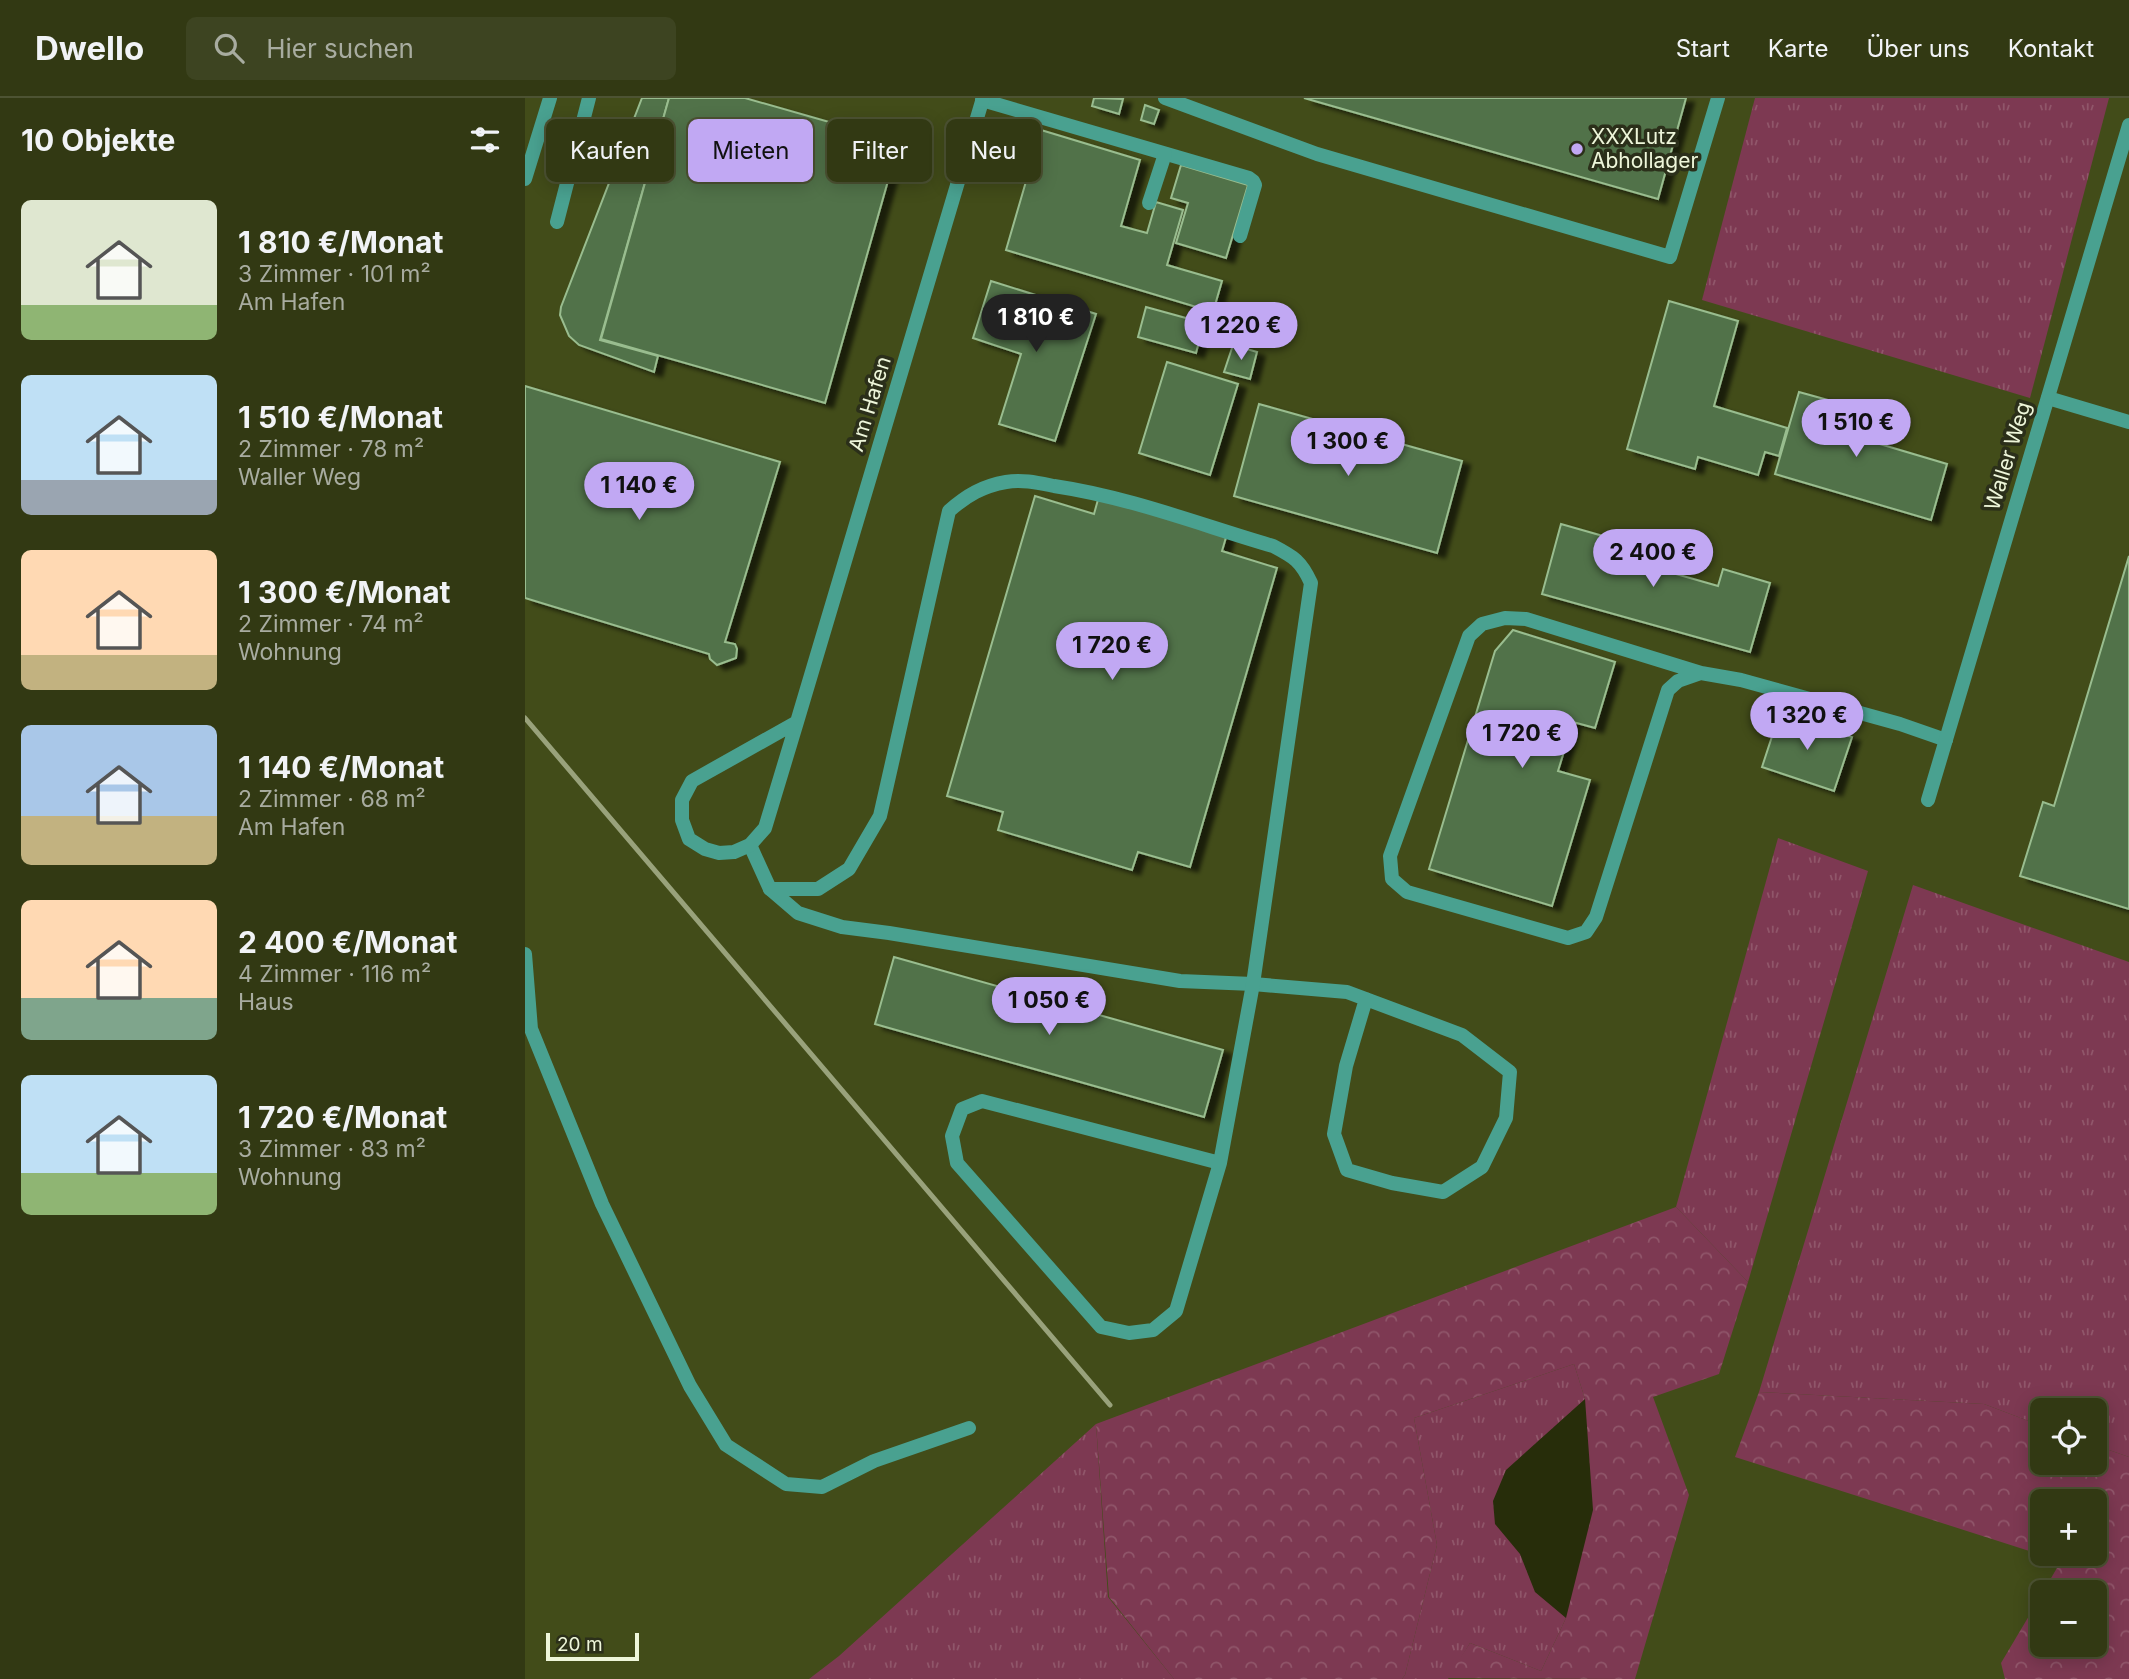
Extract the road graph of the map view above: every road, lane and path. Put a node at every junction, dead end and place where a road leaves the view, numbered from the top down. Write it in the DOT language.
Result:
graph roads {
  1 [pos="550,98"];
  2 [pos="589,98"];
  3 [pos="1165,98"];
  4 [pos="1718,98"];
  5 [pos="982,99"];
  6 [pos="2129,125"];
  7 [pos="1165,153"];
  8 [pos="525,179"];
  9 [pos="1149,202"];
  10 [pos="557,222"];
  11 [pos="1240,236"];
  12 [pos="2048,398"];
  13 [pos="2129,422"];
  14 [pos="1701,673"];
  15 [pos="797,722"];
  16 [pos="1946,740"];
  17 [pos="1928,800"];
  18 [pos="750,845"];
  19 [pos="770,889"];
  20 [pos="525,954"];
  21 [pos="1253,984"];
  22 [pos="1366,999"];
  23 [pos="1220,1163"];
  24 [pos="969,1428"];
  1 -- 8 [label="street"];
  2 -- 10 [label="street"];
  3 -- 4 [label="street"];
  5 -- 7 [label="street"];
  5 -- 15 [label="street, Am Hafen"];
  6 -- 12 [label="street, Waller Weg"];
  7 -- 9 [label="street"];
  7 -- 11 [label="street"];
  12 -- 13 [label="street"];
  12 -- 16 [label="street, Waller Weg"];
  14 -- 14 [label="street"];
  14 -- 16 [label="street"];
  15 -- 18 [label="street, Am Hafen"];
  15 -- 18 [label="street"];
  16 -- 17 [label="street, Waller Weg"];
  18 -- 19 [label="street"];
  19 -- 21 [label="street"];
  19 -- 21 [label="street"];
  20 -- 24 [label="street"];
  21 -- 22 [label="street"];
  21 -- 23 [label="street"];
  22 -- 22 [label="street"];
  23 -- 23 [label="street"];
}
